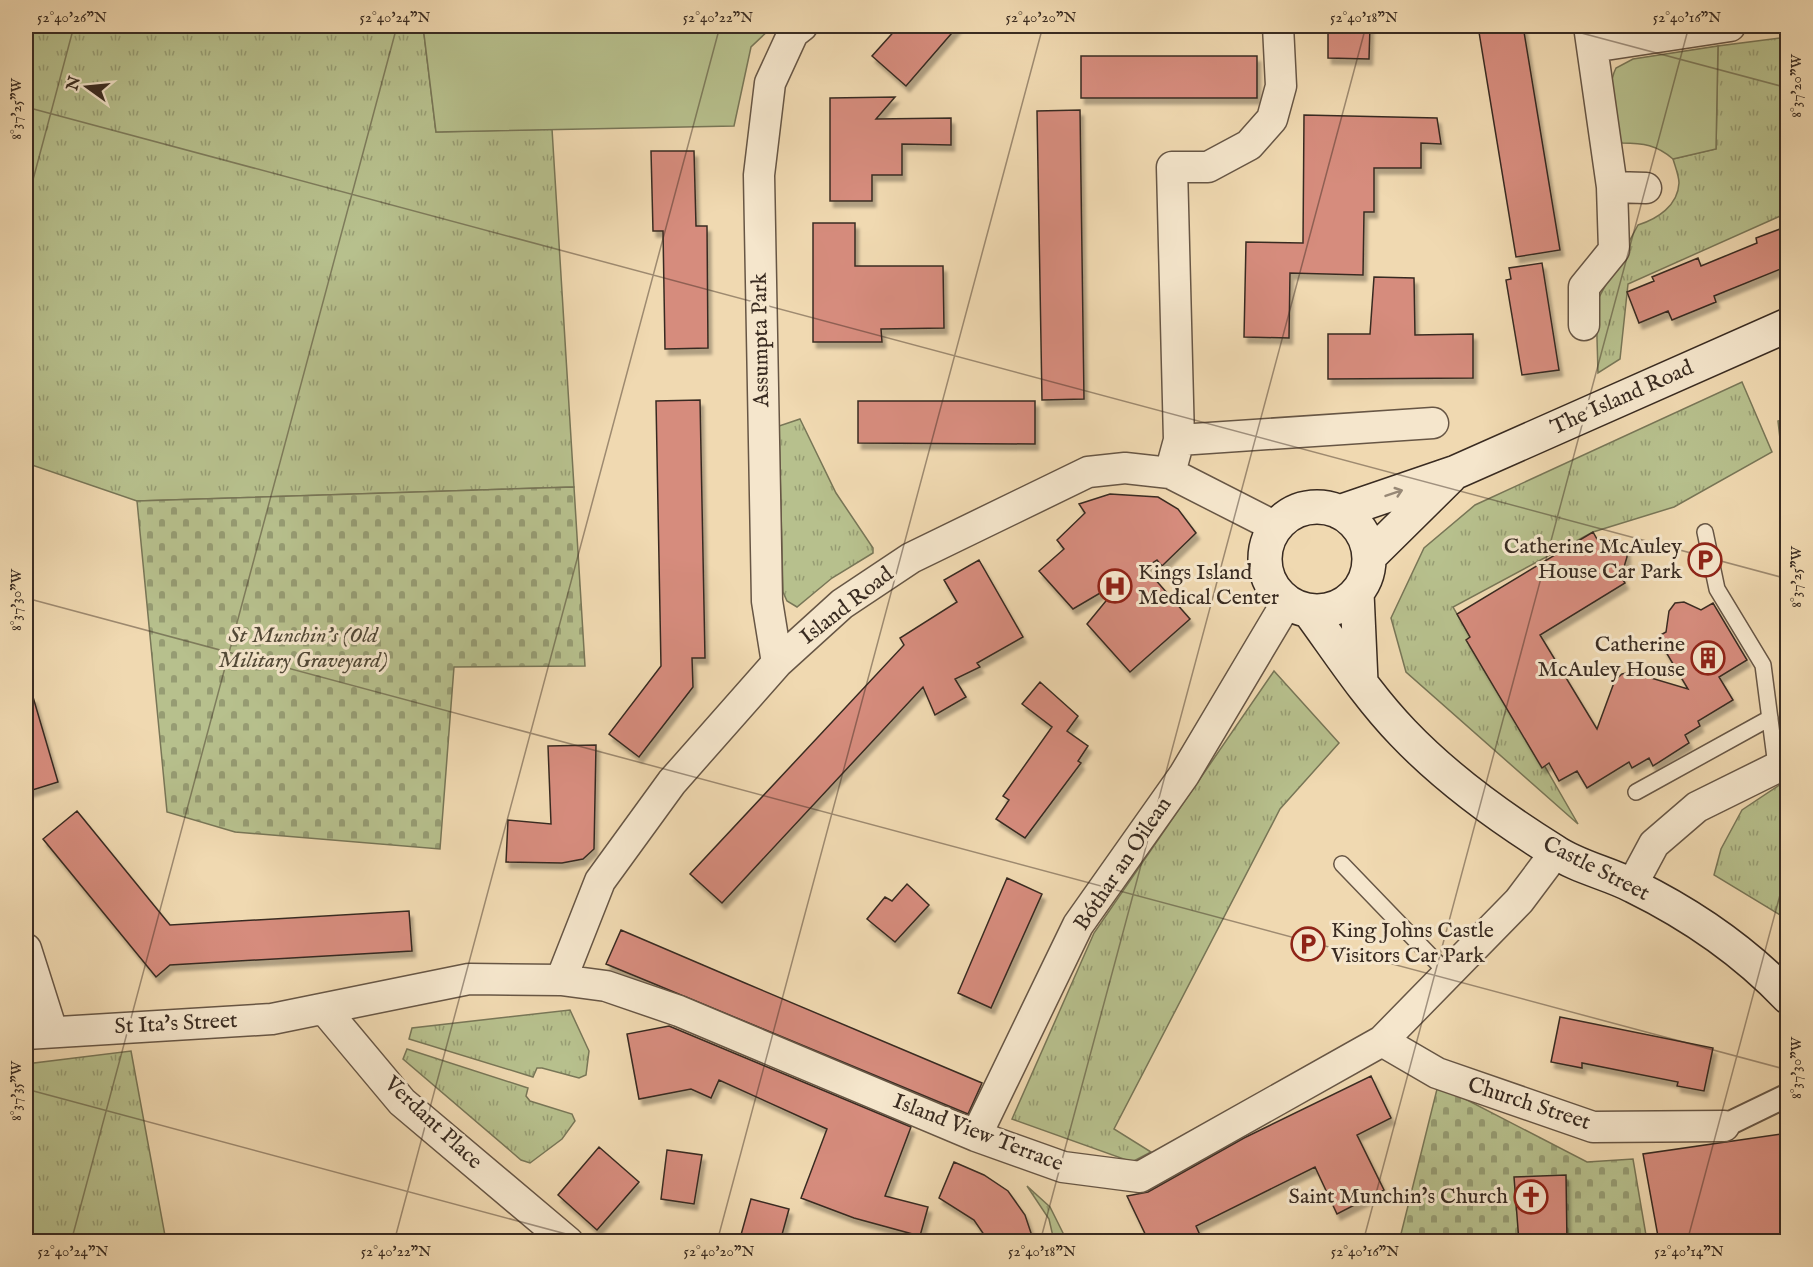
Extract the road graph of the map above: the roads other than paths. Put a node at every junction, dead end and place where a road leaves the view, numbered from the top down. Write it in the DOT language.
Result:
graph roads {
  1 [pos="802,26"];
  2 [pos="1278,26"];
  3 [pos="1730,26"];
  4 [pos="1591,36"];
  5 [pos="1612,187"];
  6 [pos="1646,188"];
  7 [pos="1788,324"];
  8 [pos="1584,325"];
  9 [pos="1433,423"];
  10 [pos="1179,440"];
  11 [pos="1456,472"];
  12 [pos="1170,473"];
  13 [pos="1339,512"];
  14 [pos="1276,527"];
  15 [pos="1705,532"];
  16 [pos="1369,557"];
  17 [pos="1357,593"];
  18 [pos="1298,606"];
  19 [pos="777,663"];
  20 [pos="1360,682"];
  21 [pos="1770,718"];
  22 [pos="1782,764"];
  23 [pos="1636,792"];
  24 [pos="1556,853"];
  25 [pos="1342,864"];
  26 [pos="1632,885"];
  27 [pos="26,949"];
  28 [pos="1449,975"];
  29 [pos="561,980"];
  30 [pos="1788,997"];
  31 [pos="325,1010"];
  32 [pos="39,1033"];
  33 [pos="1382,1041"];
  34 [pos="1788,1095"];
  35 [pos="1724,1126"];
  36 [pos="976,1136"];
  37 [pos="567,1242"];
  1 -- 19 [label="street, Assumpta Park"];
  2 -- 10 [label="street"];
  3 -- 4 [label="street"];
  4 -- 5 [label="street"];
  5 -- 6 [label="street"];
  5 -- 8 [label="street"];
  7 -- 11 [label="main road, The Island Road"];
  9 -- 10 [label="street"];
  10 -- 12 [label="street"];
  13 -- 11 [label="main road, The Island Road, one-way"];
  11 -- 16 [label="main road"];
  12 -- 14 [label="street, Island Road"];
  12 -- 19 [label="street, Island Road"];
  13 -- 14 [label="main road"];
  13 -- 16 [label="main road"];
  14 -- 18 [label="main road"];
  15 -- 21 [label="lane"];
  16 -- 17 [label="main road"];
  17 -- 18 [label="main road"];
  17 -- 20 [label="main road"];
  18 -- 20 [label="main road, Castle Street"];
  18 -- 36 [label="street, Bóthar an Oilean"];
  19 -- 29 [label="street, Island Road"];
  20 -- 24 [label="main road, Castle Street"];
  21 -- 22 [label="lane"];
  21 -- 23 [label="lane"];
  22 -- 26 [label="street"];
  24 -- 26 [label="main road, Castle Street"];
  24 -- 28 [label="street, Island View Terrace"];
  25 -- 28 [label="lane"];
  26 -- 30 [label="main road, Castle Street"];
  27 -- 32 [label="street"];
  28 -- 33 [label="street, Island View Terrace"];
  29 -- 31 [label="street"];
  29 -- 36 [label="street, Island View Terrace"];
  31 -- 32 [label="street, St Ita's Street"];
  31 -- 37 [label="street, Verdant Place"];
  33 -- 35 [label="street, Church Street"];
  33 -- 36 [label="street, Island View Terrace"];
  34 -- 35 [label="street, Church Street"];
}
